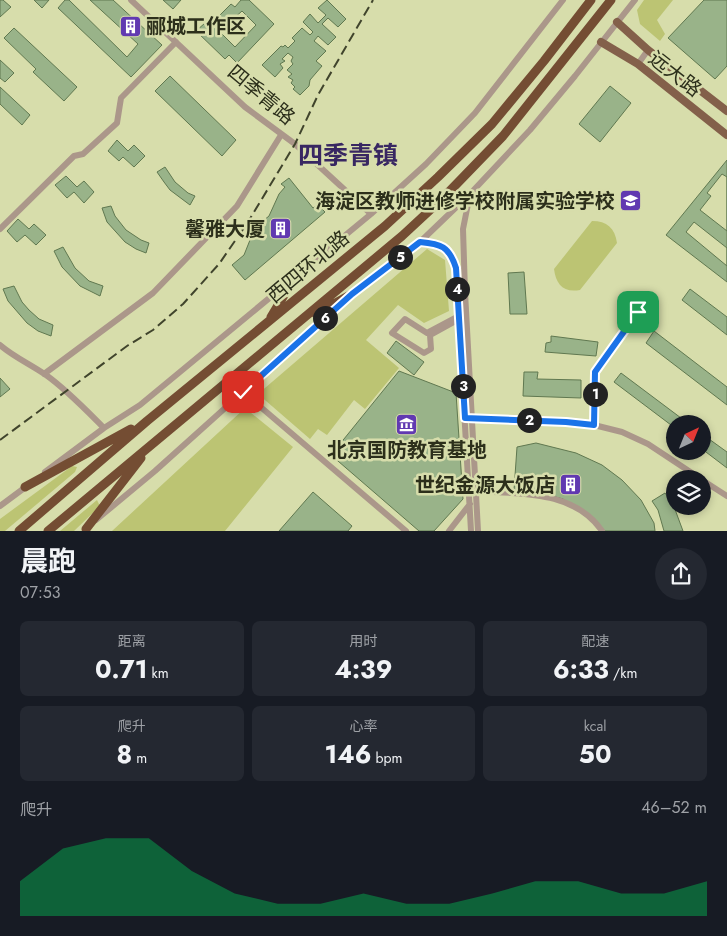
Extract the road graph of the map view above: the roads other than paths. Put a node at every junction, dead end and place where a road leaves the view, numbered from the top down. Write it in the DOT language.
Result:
graph roads {
  1 [pos="131,0"];
  2 [pos="563,0"];
  3 [pos="591,0"];
  4 [pos="611,0"];
  5 [pos="634,0"];
  6 [pos="617,22"];
  7 [pos="176,42"];
  8 [pos="601,42"];
  9 [pos="648,50"];
  10 [pos="638,64"];
  11 [pos="727,111"];
  12 [pos="281,134"];
  13 [pos="727,135"];
  14 [pos="470,194"];
  15 [pos="371,214"];
  16 [pos="0,229"];
  17 [pos="420,242"];
  18 [pos="295,276"];
  19 [pos="352,294"];
  20 [pos="638,312"];
  21 [pos="459,317"];
  22 [pos="266,324"];
  23 [pos="296,325"];
  24 [pos="0,345"];
  25 [pos="44,374"];
  26 [pos="243,392"];
  27 [pos="468,418"];
  28 [pos="147,421"];
  29 [pos="594,425"];
  30 [pos="104,428"];
  31 [pos="153,443"];
  32 [pos="688,470"];
  33 [pos="711,485"];
  34 [pos="25,487"];
  35 [pos="476,494"];
  36 [pos="727,496"];
  37 [pos="470,504"];
  38 [pos="0,506"];
  39 [pos="85,530"];
  40 [pos="19,531"];
  41 [pos="48,531"];
  42 [pos="406,531"];
  43 [pos="449,531"];
  44 [pos="471,531"];
  45 [pos="478,531"];
  46 [pos="602,531"];
  1 -- 7 [label="street, 四季青路"];
  2 -- 15 [label="street, 西四环北路"];
  3 -- 22 [label="highway, 西四环北路"];
  4 -- 23 [label="highway, 西四环北路"];
  5 -- 6 [label="street"];
  6 -- 8 [label="street"];
  6 -- 9 [label="main road, 远大路"];
  7 -- 12 [label="street, 四季青路"];
  7 -- 16 [label="street"];
  8 -- 10 [label="main road, 远大路"];
  8 -- 14 [label="street"];
  9 -- 10 [label="street"];
  9 -- 11 [label="main road, 远大路"];
  10 -- 13 [label="main road, 远大路"];
  12 -- 15 [label="street, 四季青路"];
  12 -- 25 [label="street"];
  14 -- 17 [label="street"];
  14 -- 27 [label="street"];
  15 -- 18 [label="street, 西四环北路"];
  17 -- 19 [label="street"];
  17 -- 21 [label="street"];
  18 -- 22 [label="highway"];
  18 -- 30 [label="street, 西四环北路"];
  19 -- 23 [label="highway"];
  19 -- 26 [label="street"];
  20 -- 29 [label="street"];
  21 -- 21 [label="street"];
  21 -- 27 [label="street"];
  22 -- 28 [label="highway, 西四环北路"];
  23 -- 31 [label="highway, 西四环北路"];
  24 -- 25 [label="street"];
  25 -- 30 [label="street"];
  26 -- 39 [label="street"];
  26 -- 42 [label="street"];
  27 -- 29 [label="street"];
  27 -- 35 [label="street"];
  27 -- 37 [label="street"];
  28 -- 34 [label="highway"];
  28 -- 40 [label="highway, 西四环北路"];
  29 -- 32 [label="street"];
  30 -- 34 [label="street, 西四环北路"];
  31 -- 39 [label="highway"];
  31 -- 41 [label="highway, 西四环北路"];
  33 -- 36 [label="street"];
  34 -- 38 [label="street, 西四环北路"];
  35 -- 37 [label="street"];
  35 -- 45 [label="street"];
  35 -- 46 [label="street"];
  37 -- 43 [label="street"];
  37 -- 44 [label="street"];
}
